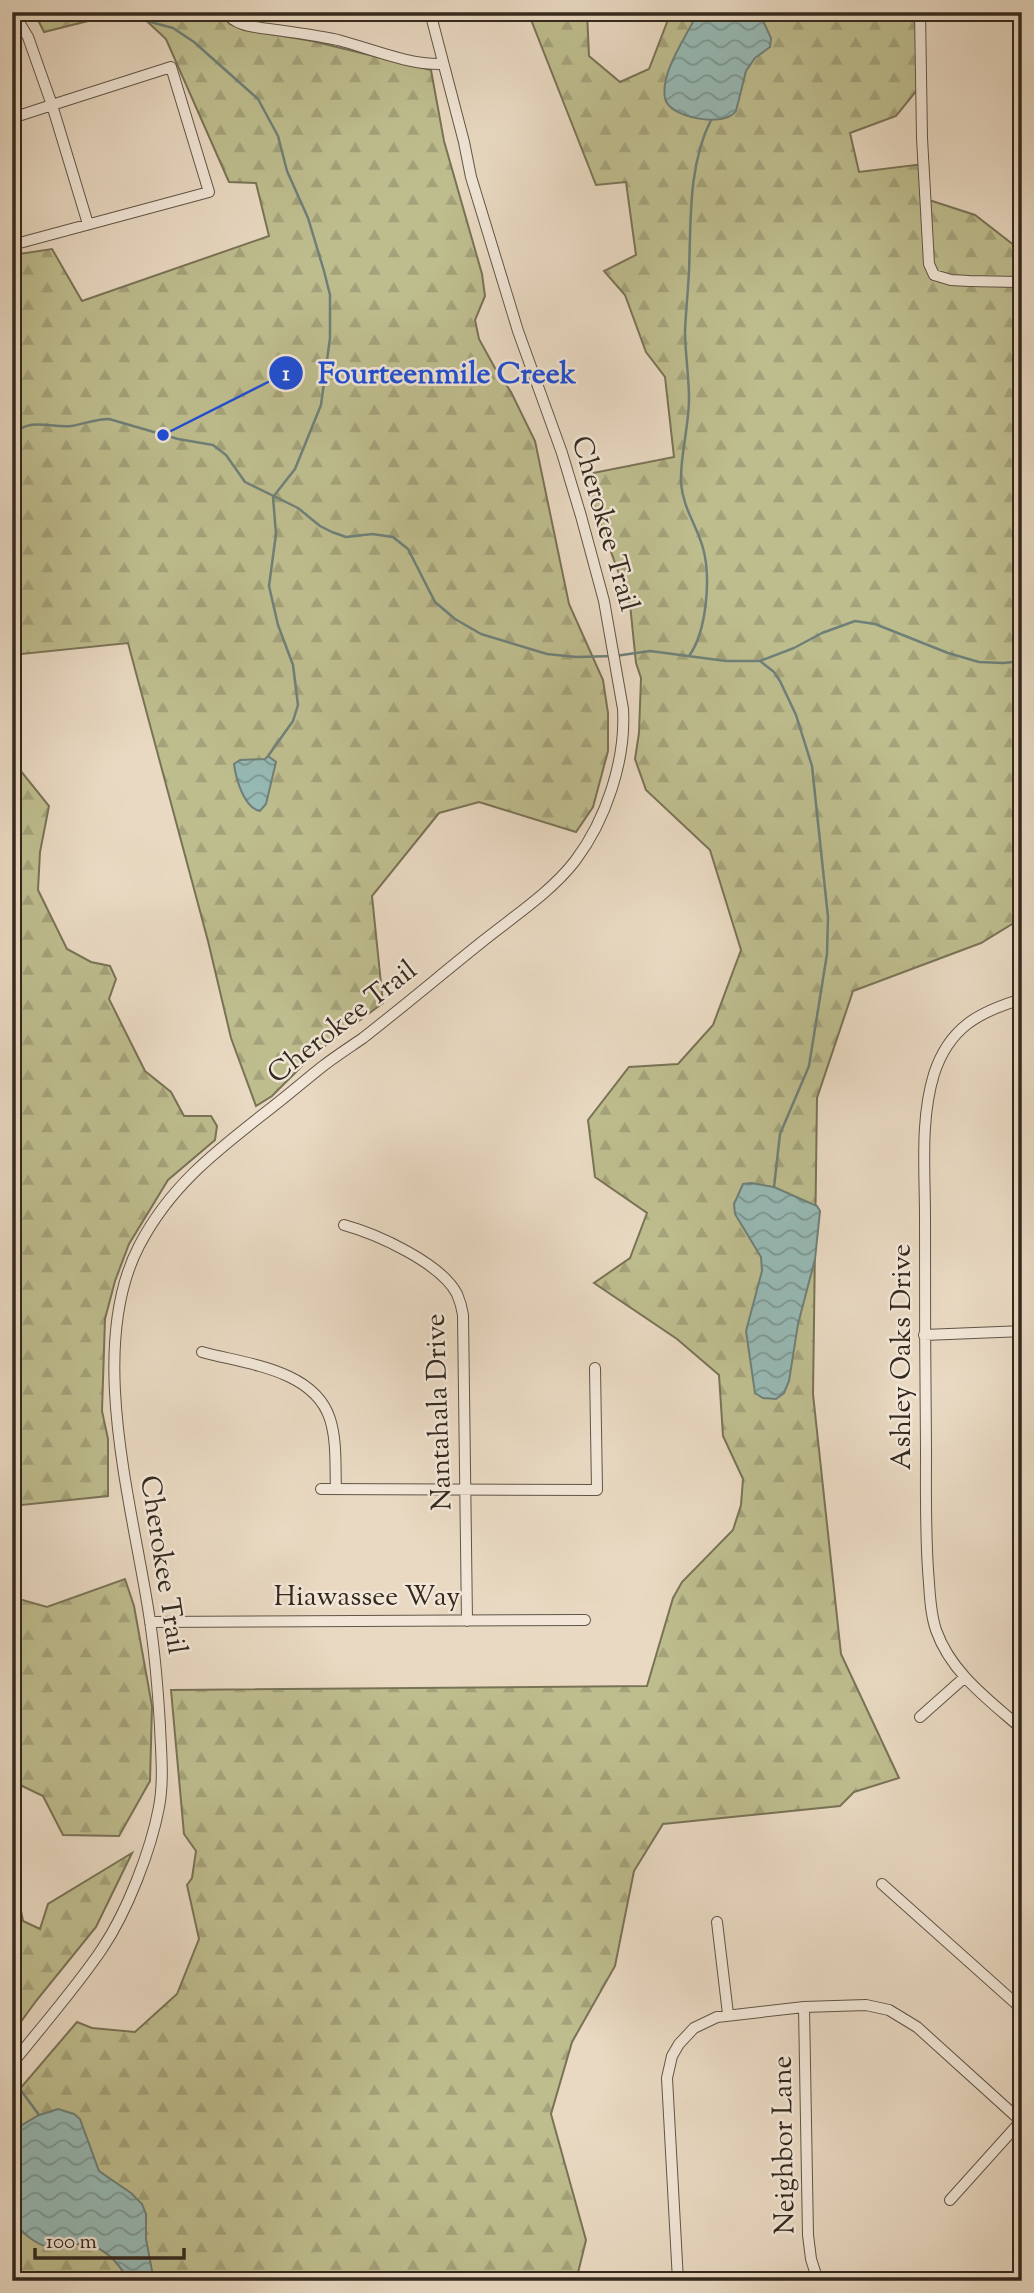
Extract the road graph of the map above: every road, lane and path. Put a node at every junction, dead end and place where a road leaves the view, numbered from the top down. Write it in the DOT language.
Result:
graph roads {
  1 [pos="13,12"];
  2 [pos="226,12"];
  3 [pos="430,12"];
  4 [pos="920,12"];
  5 [pos="443,64"];
  6 [pos="52,104"];
  7 [pos="12,118"];
  8 [pos="88,225"];
  9 [pos="12,244"];
  10 [pos="1022,282"];
  11 [pos="1022,999"];
  12 [pos="344,1225"];
  13 [pos="1022,1331"];
  14 [pos="924,1335"];
  15 [pos="202,1352"];
  16 [pos="595,1368"];
  17 [pos="321,1489"];
  18 [pos="336,1489"];
  19 [pos="466,1489"];
  20 [pos="585,1620"];
  21 [pos="467,1621"];
  22 [pos="150,1622"];
  23 [pos="964,1677"];
  24 [pos="920,1717"];
  25 [pos="1022,1729"];
  26 [pos="882,1884"];
  27 [pos="717,1922"];
  28 [pos="804,2007"];
  29 [pos="1022,2009"];
  30 [pos="728,2014"];
  31 [pos="12,2064"];
  32 [pos="1021,2122"];
  33 [pos="950,2200"];
  34 [pos="678,2281"];
  35 [pos="818,2281"];
  1 -- 6 [label="street"];
  2 -- 5 [label="street"];
  3 -- 5 [label="street, Cherokee Trail"];
  4 -- 10 [label="street"];
  5 -- 22 [label="street, Cherokee Trail"];
  6 -- 7 [label="street"];
  6 -- 8 [label="street"];
  6 -- 8 [label="street"];
  8 -- 9 [label="street"];
  11 -- 14 [label="street, Ashley Oaks Drive"];
  12 -- 19 [label="street, Nantahala Drive"];
  13 -- 14 [label="street"];
  14 -- 23 [label="street, Ashley Oaks Drive"];
  15 -- 18 [label="street"];
  16 -- 19 [label="street"];
  17 -- 18 [label="street"];
  18 -- 19 [label="street"];
  19 -- 21 [label="street, Nantahala Drive"];
  20 -- 21 [label="street, Hiawassee Way"];
  21 -- 22 [label="street, Hiawassee Way"];
  22 -- 31 [label="street, Cherokee Trail"];
  23 -- 24 [label="street"];
  23 -- 25 [label="street, Ashley Oaks Drive"];
  26 -- 29 [label="street"];
  27 -- 30 [label="street"];
  28 -- 30 [label="street"];
  28 -- 32 [label="street"];
  28 -- 35 [label="street, Neighbor Lane"];
  30 -- 34 [label="street"];
  32 -- 33 [label="street"];
}
